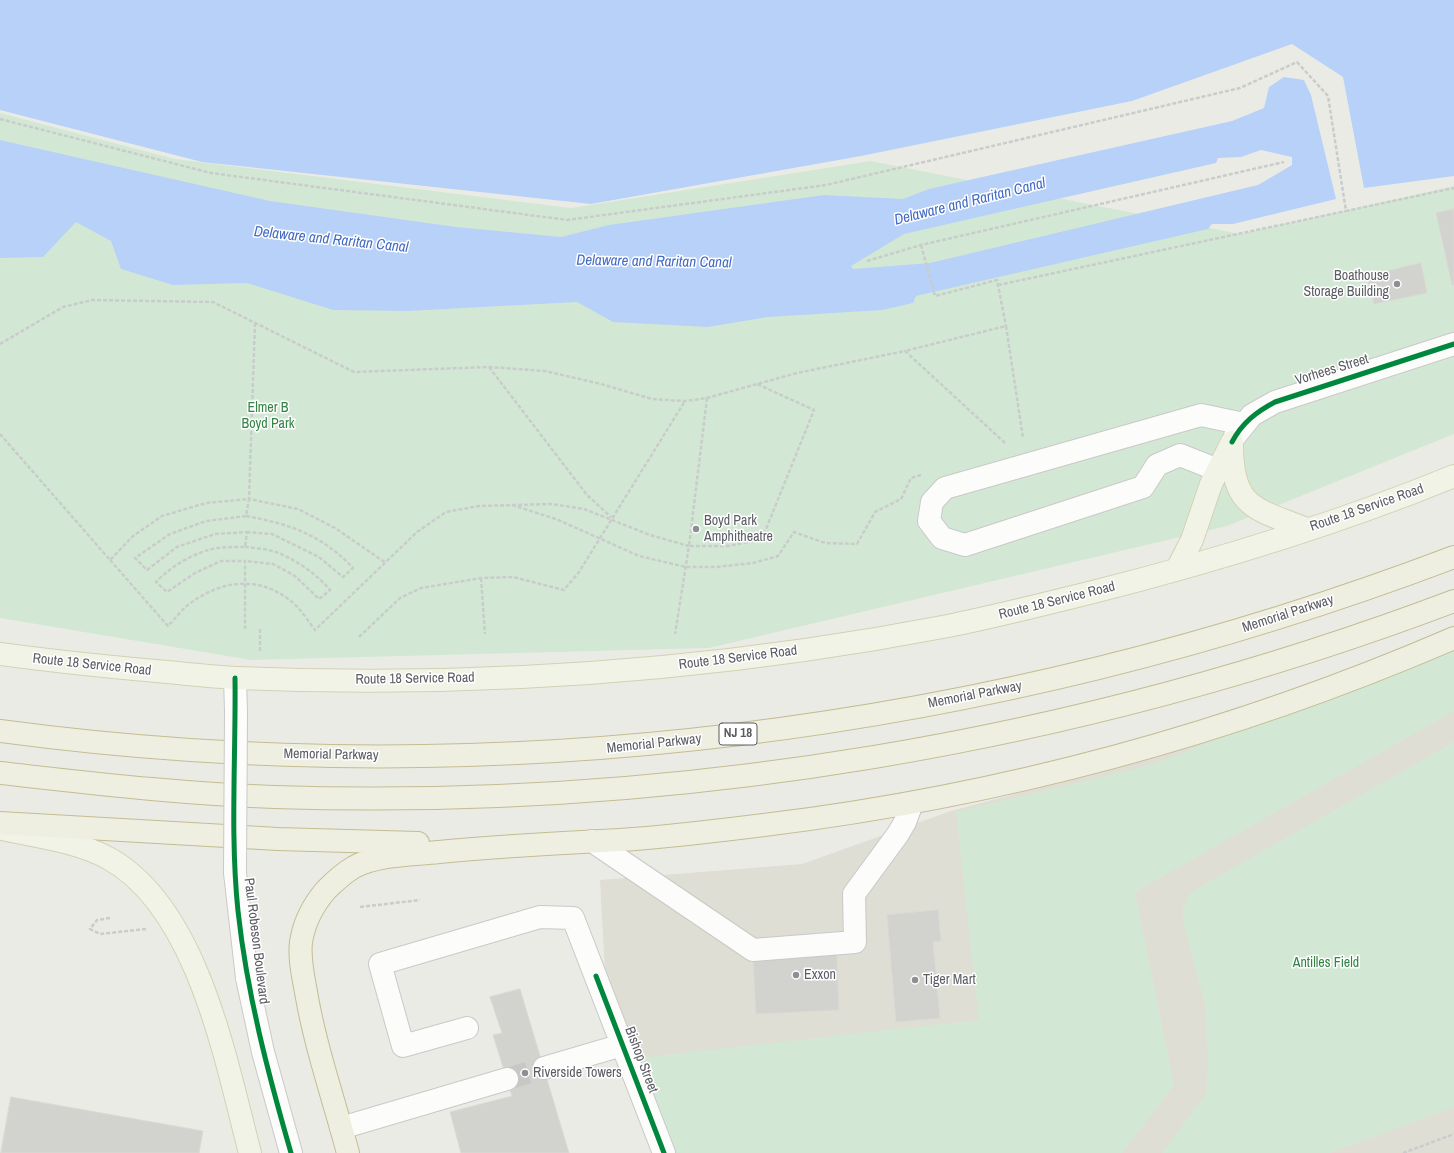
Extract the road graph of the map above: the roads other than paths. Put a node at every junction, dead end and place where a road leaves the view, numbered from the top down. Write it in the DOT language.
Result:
graph roads {
  1 [pos="1454,344"];
  2 [pos="1244,424"];
  3 [pos="1144,432"];
  4 [pos="1232,442"];
  5 [pos="1157,465"];
  6 [pos="1218,470"];
  7 [pos="1454,476"];
  8 [pos="1307,529"];
  9 [pos="1454,556"];
  10 [pos="1177,570"];
  11 [pos="1454,601"];
  12 [pos="1454,638"];
  13 [pos="0,654"];
  14 [pos="236,678"];
  15 [pos="0,731"];
  16 [pos="0,773"];
  17 [pos="912,803"];
  18 [pos="0,823"];
  19 [pos="0,828"];
  20 [pos="592,842"];
  21 [pos="489,847"];
  22 [pos="467,1028"];
  23 [pos="622,1045"];
  24 [pos="544,1068"];
  25 [pos="507,1079"];
  26 [pos="342,1128"];
  27 [pos="250,1153"];
  28 [pos="291,1153"];
  29 [pos="348,1153"];
  30 [pos="664,1153"];
  1 -- 2 [label="street, Vorhees Street"];
  2 -- 3 [label="street"];
  2 -- 4 [label="street, Vorhees Street"];
  3 -- 5 [label="street"];
  3 -- 5 [label="street"];
  4 -- 6 [label="main road"];
  4 -- 8 [label="main road"];
  5 -- 6 [label="street"];
  6 -- 10 [label="main road"];
  7 -- 8 [label="main road, Route 18 Service Road"];
  8 -- 10 [label="main road, Route 18 Service Road"];
  9 -- 15 [label="highway, Memorial Parkway / NJ 18"];
  10 -- 14 [label="main road, Route 18 Service Road"];
  11 -- 16 [label="highway"];
  12 -- 17 [label="highway"];
  13 -- 14 [label="main road, Route 18 Service Road"];
  14 -- 28 [label="street, Paul Robeson Boulevard, bridge"];
  17 -- 20 [label="highway"];
  17 -- 20 [label="street"];
  18 -- 21 [label="highway"];
  19 -- 27 [label="main road"];
  20 -- 21 [label="highway"];
  21 -- 26 [label="highway"];
  22 -- 23 [label="street, Bishop Street"];
  23 -- 24 [label="street"];
  23 -- 30 [label="street, Bishop Street"];
  25 -- 26 [label="street"];
  26 -- 29 [label="highway"];
}
